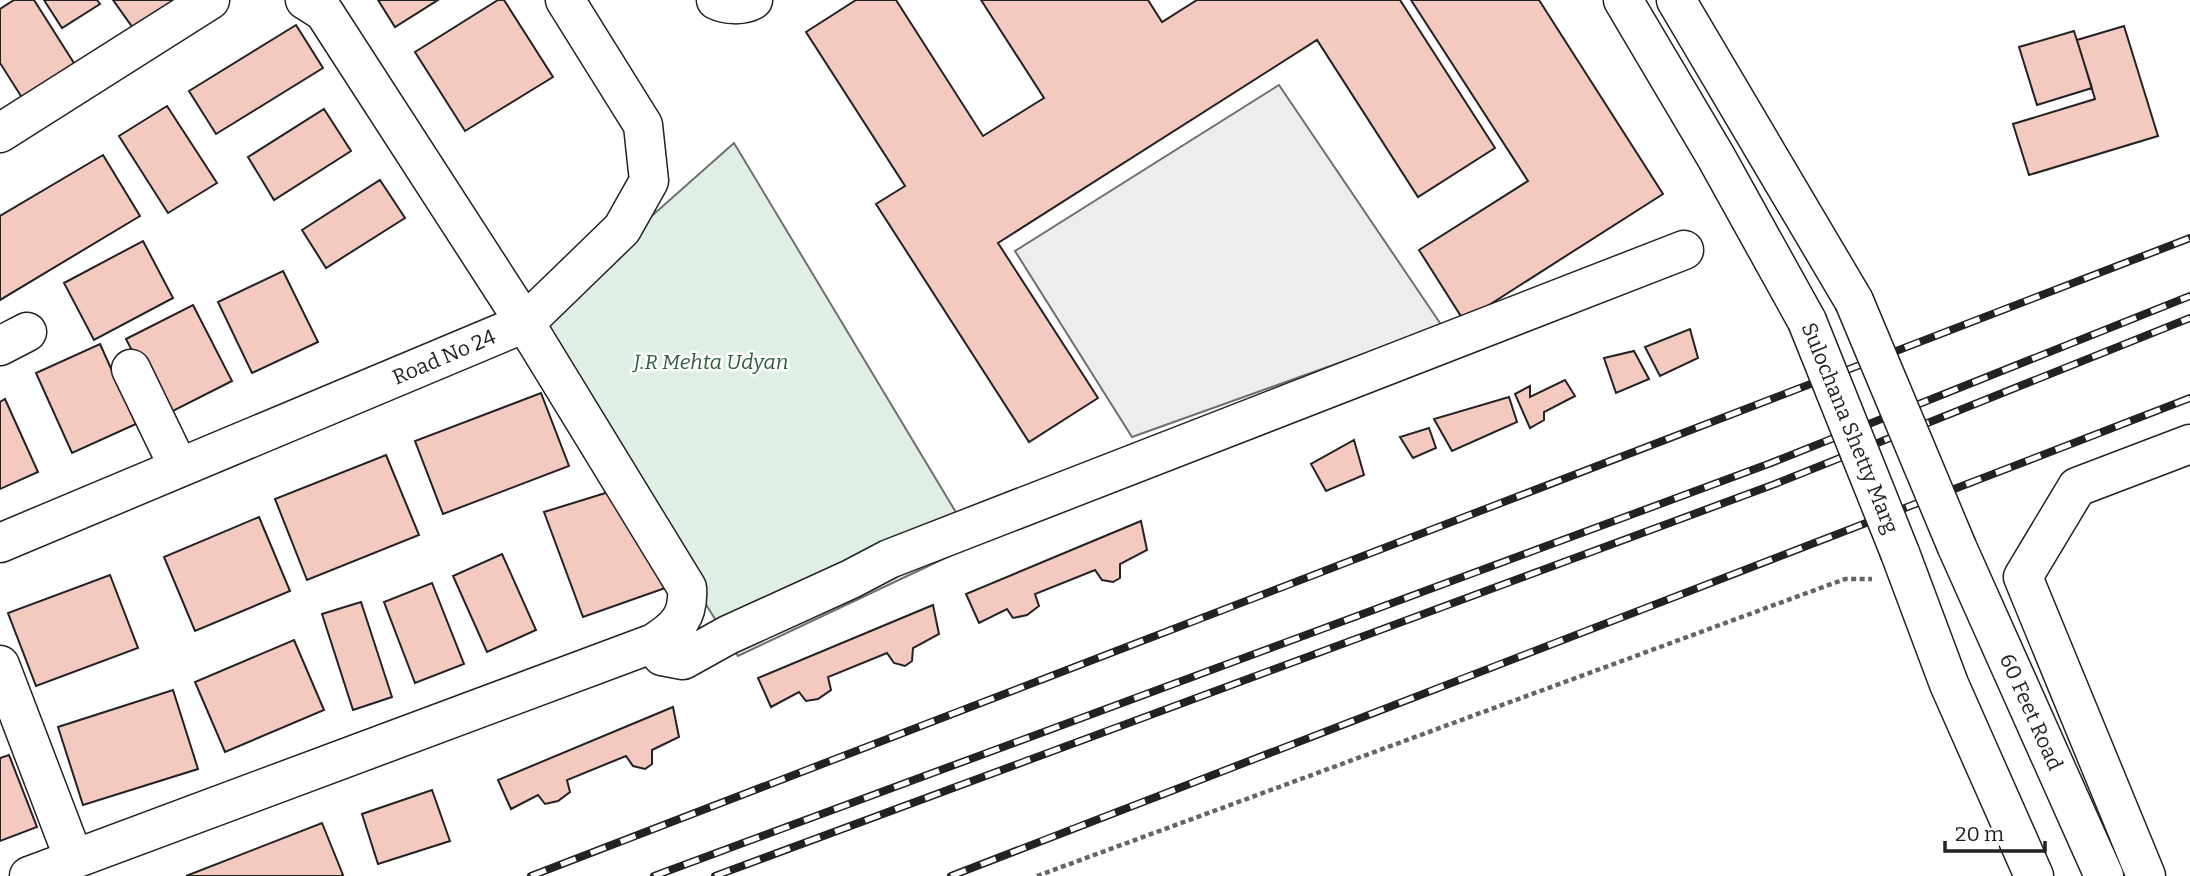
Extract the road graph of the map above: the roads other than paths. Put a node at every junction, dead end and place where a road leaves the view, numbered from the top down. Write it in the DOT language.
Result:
graph roads {
  1 [pos="210,0"];
  2 [pos="305,0"];
  3 [pos="565,0"];
  4 [pos="716,0"];
  5 [pos="753,0"];
  6 [pos="1623,0"];
  7 [pos="1676,0"];
  8 [pos="0,133"];
  9 [pos="1684,250"];
  10 [pos="525,323"];
  11 [pos="131,369"];
  12 [pos="2190,444"];
  13 [pos="179,468"];
  14 [pos="0,543"];
  15 [pos="654,643"];
  16 [pos="0,665"];
  17 [pos="74,859"];
  18 [pos="29,876"];
  19 [pos="2034,876"];
  20 [pos="2104,876"];
  21 [pos="2146,876"];
  1 -- 8 [label="street"];
  2 -- 10 [label="street"];
  3 -- 10 [label="street, Road No 24"];
  4 -- 5 [label="street"];
  6 -- 19 [label="street, Sulochana Shetty Marg, bridge"];
  7 -- 20 [label="street, 60 Feet Road, bridge"];
  9 -- 15 [label="street"];
  10 -- 13 [label="street, Road No 24"];
  10 -- 15 [label="street"];
  11 -- 13 [label="street"];
  12 -- 21 [label="street"];
  13 -- 14 [label="street, Road No 24"];
  15 -- 17 [label="street"];
  16 -- 17 [label="street"];
  17 -- 18 [label="street"];
}
